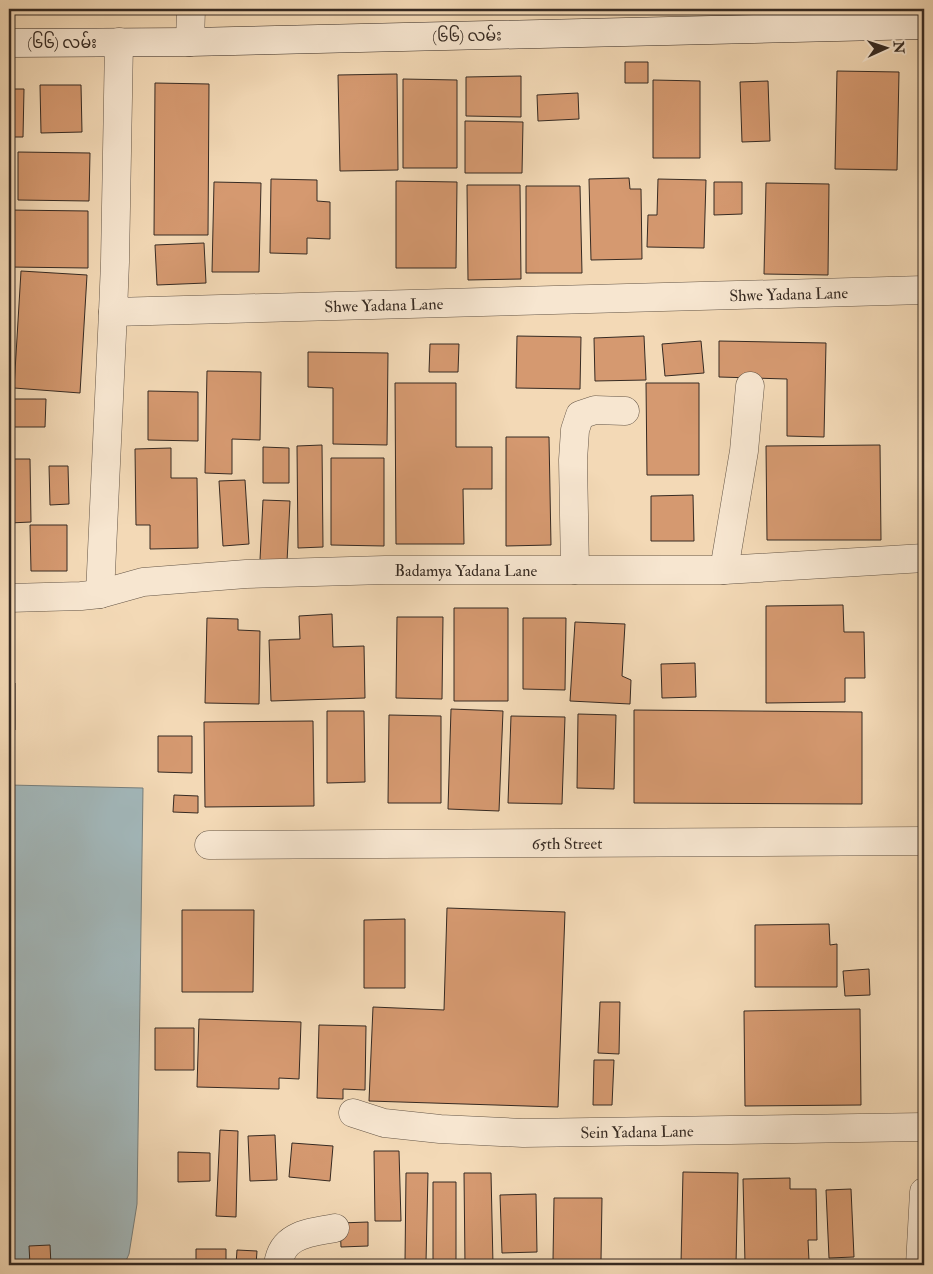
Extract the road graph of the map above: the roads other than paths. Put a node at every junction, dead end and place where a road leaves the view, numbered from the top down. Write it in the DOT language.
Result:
graph roads {
  1 [pos="192,9"];
  2 [pos="924,25"];
  3 [pos="119,42"];
  4 [pos="190,42"];
  5 [pos="9,43"];
  6 [pos="924,290"];
  7 [pos="113,312"];
  8 [pos="750,386"];
  9 [pos="625,411"];
  10 [pos="924,558"];
  11 [pos="575,570"];
  12 [pos="724,570"];
  13 [pos="100,594"];
  14 [pos="9,598"];
  15 [pos="924,841"];
  16 [pos="209,846"];
  17 [pos="353,1113"];
  18 [pos="924,1127"];
  19 [pos="924,1192"];
  20 [pos="335,1228"];
  21 [pos="278,1265"];
  22 [pos="920,1265"];
  1 -- 4 [label="street"];
  2 -- 4 [label="street, (၆၆) လမ်း"];
  3 -- 4 [label="street, (၆၆) လမ်း"];
  3 -- 5 [label="street, (၆၆) လမ်း"];
  3 -- 7 [label="street"];
  6 -- 7 [label="street, Shwe Yadana Lane"];
  7 -- 13 [label="street"];
  8 -- 12 [label="street"];
  9 -- 11 [label="street"];
  10 -- 12 [label="street, Badamya Yadana Lane"];
  11 -- 12 [label="street, Badamya Yadana Lane"];
  11 -- 13 [label="street, Badamya Yadana Lane"];
  13 -- 14 [label="street, Badamya Yadana Lane"];
  15 -- 16 [label="street, 65th Street"];
  17 -- 18 [label="street, Sein Yadana Lane"];
  19 -- 22 [label="street"];
  20 -- 21 [label="street"];
}
